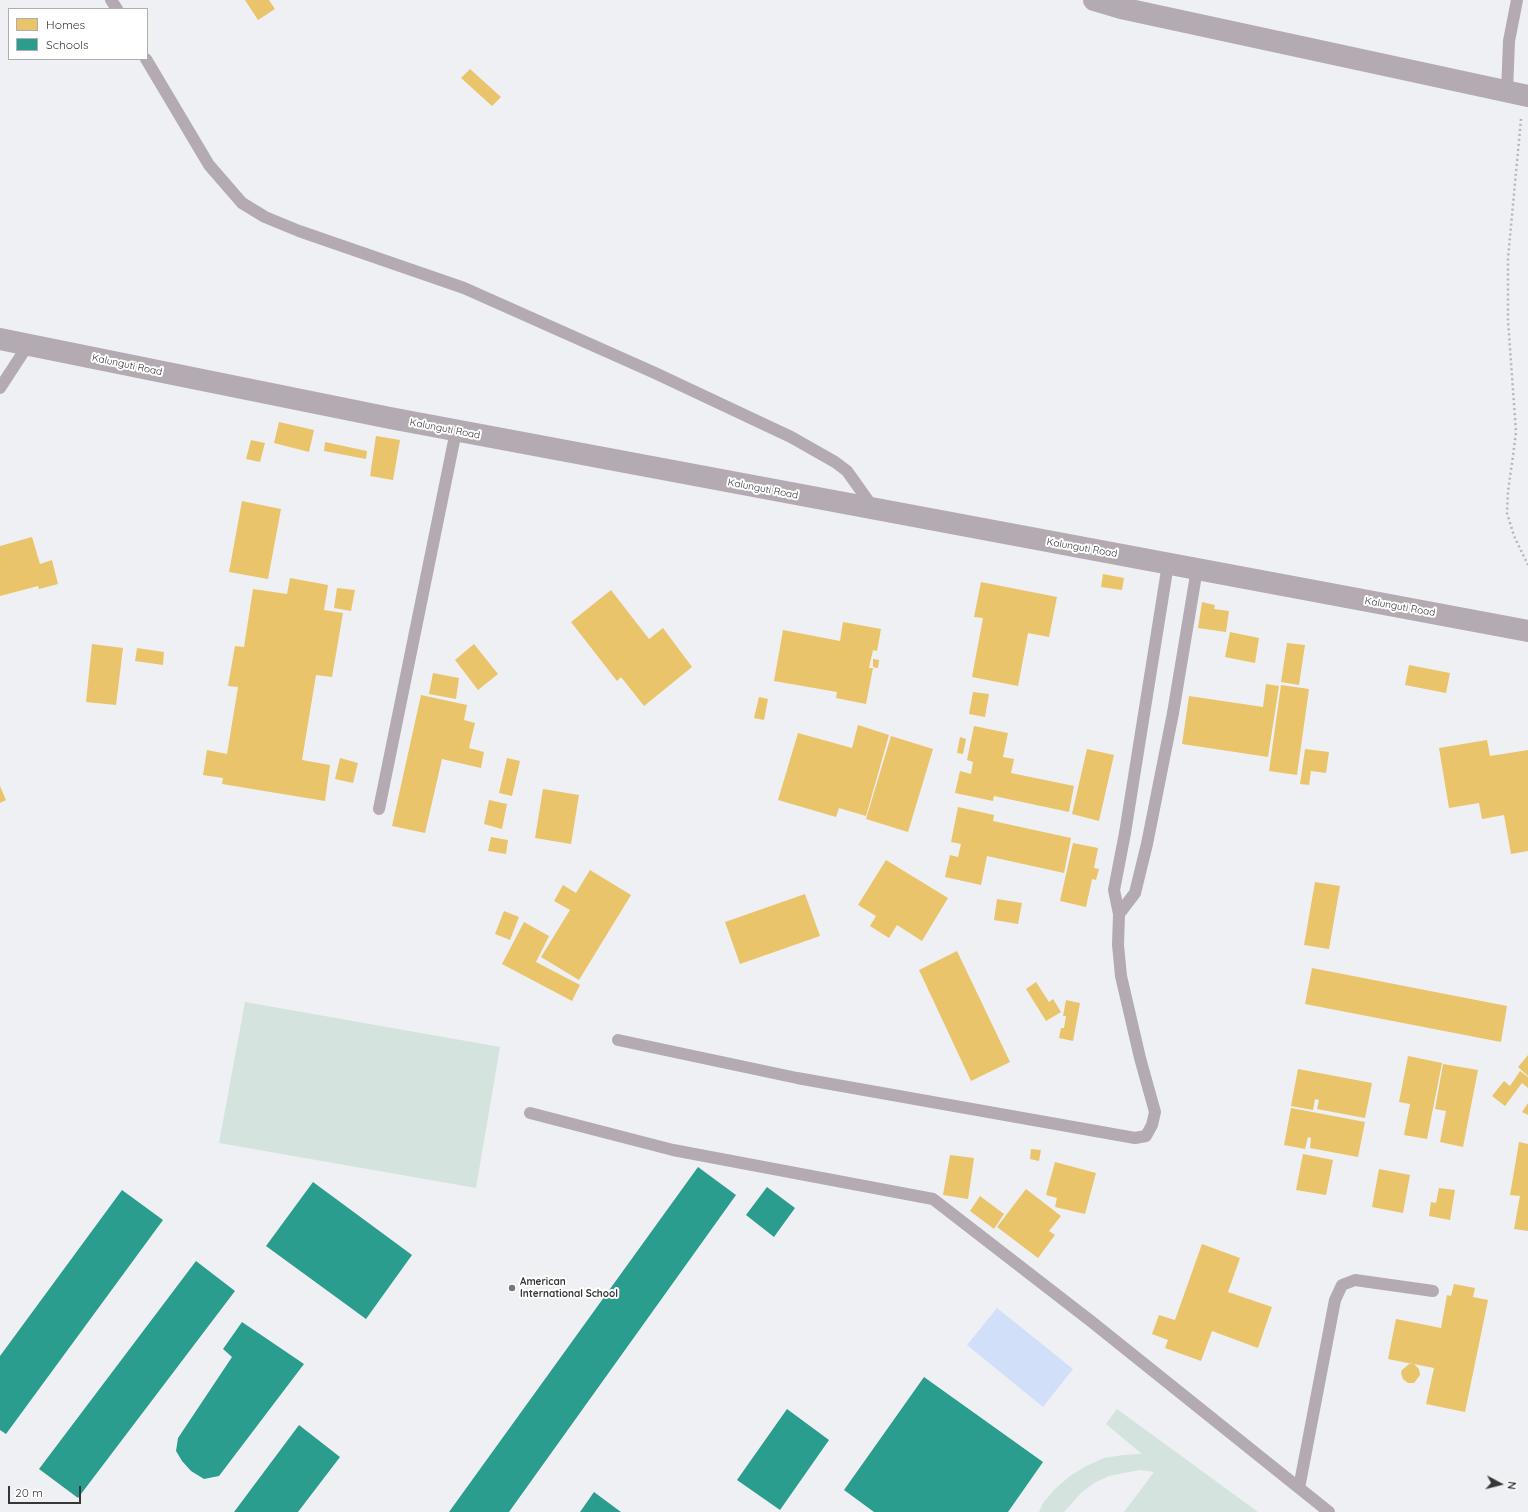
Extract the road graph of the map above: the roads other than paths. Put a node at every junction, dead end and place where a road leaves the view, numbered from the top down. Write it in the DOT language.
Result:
graph roads {
  1 [pos="1094,0"];
  2 [pos="1516,0"];
  3 [pos="147,60"];
  4 [pos="1519,94"];
  5 [pos="0,339"];
  6 [pos="28,345"];
  7 [pos="0,388"];
  8 [pos="456,431"];
  9 [pos="874,510"];
  10 [pos="1168,564"];
  11 [pos="1197,569"];
  12 [pos="1528,631"];
  13 [pos="380,809"];
  14 [pos="1119,914"];
  15 [pos="618,1040"];
  16 [pos="530,1113"];
  17 [pos="1433,1291"];
  18 [pos="1299,1488"];
  19 [pos="1329,1512"];
  1 -- 4 [label="street"];
  2 -- 4 [label="lane"];
  3 -- 9 [label="lane"];
  5 -- 6 [label="street, Kalunguti Road"];
  6 -- 7 [label="lane"];
  6 -- 8 [label="street, Kalunguti Road"];
  8 -- 9 [label="street, Kalunguti Road"];
  8 -- 13 [label="lane"];
  9 -- 10 [label="street, Kalunguti Road"];
  10 -- 11 [label="street, Kalunguti Road"];
  10 -- 14 [label="lane"];
  11 -- 12 [label="street, Kalunguti Road"];
  11 -- 14 [label="lane"];
  14 -- 15 [label="lane"];
  16 -- 18 [label="lane"];
  17 -- 18 [label="lane"];
  18 -- 19 [label="lane"];
}
